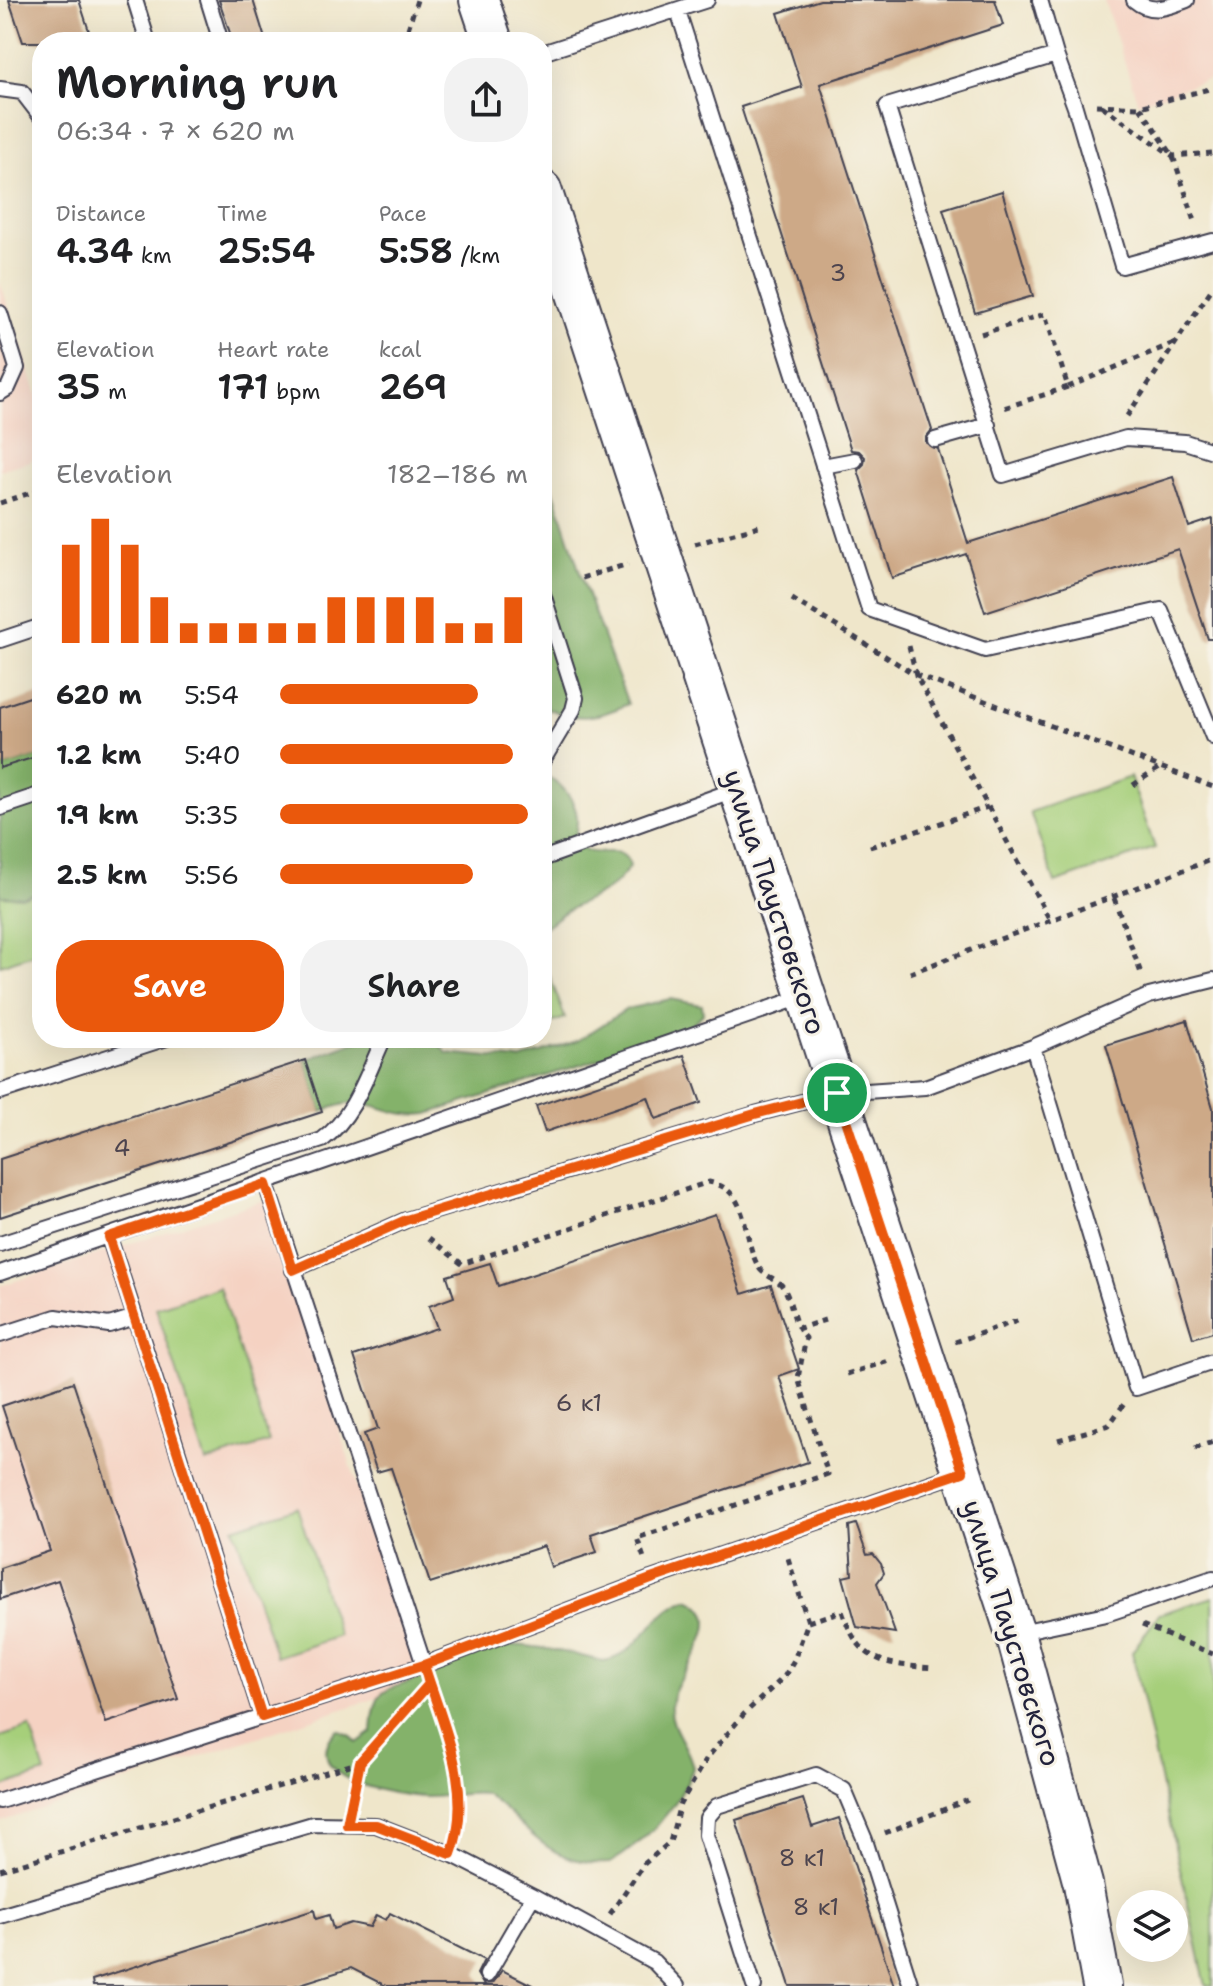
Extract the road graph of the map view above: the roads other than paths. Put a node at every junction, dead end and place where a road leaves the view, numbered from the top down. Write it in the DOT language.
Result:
graph roads {
  1 [pos="135,0"];
  2 [pos="208,0"];
  3 [pos="479,0"];
  4 [pos="707,0"];
  5 [pos="1040,0"];
  6 [pos="1134,0"];
  7 [pos="1187,0"];
  8 [pos="678,11"];
  9 [pos="145,32"];
  10 [pos="218,32"];
  11 [pos="490,32"];
  12 [pos="552,50"];
  13 [pos="1056,55"];
  14 [pos="0,89"];
  15 [pos="32,105"];
  16 [pos="552,221"];
  17 [pos="1208,242"];
  18 [pos="1213,256"];
  19 [pos="0,313"];
  20 [pos="0,393"];
  21 [pos="987,419"];
  22 [pos="935,440"];
  23 [pos="1213,451"];
  24 [pos="855,460"];
  25 [pos="823,466"];
  26 [pos="552,624"];
  27 [pos="32,629"];
  28 [pos="0,640"];
  29 [pos="1213,737"];
  30 [pos="552,745"];
  31 [pos="738,789"];
  32 [pos="32,797"];
  33 [pos="0,808"];
  34 [pos="552,855"];
  35 [pos="1213,980"];
  36 [pos="805,996"];
  37 [pos="1033,1047"];
  38 [pos="136,1048"];
  39 [pos="379,1048"];
  40 [pos="0,1092"];
  41 [pos="837,1093"];
  42 [pos="266,1184"];
  43 [pos="109,1237"];
  44 [pos="0,1244"];
  45 [pos="293,1270"];
  46 [pos="0,1273"];
  47 [pos="135,1317"];
  48 [pos="0,1335"];
  49 [pos="1213,1362"];
  50 [pos="963,1472"];
  51 [pos="1213,1578"];
  52 [pos="1015,1633"];
  53 [pos="424,1665"];
  54 [pos="262,1717"];
  55 [pos="0,1801"];
  56 [pos="533,1896"];
  57 [pos="0,1916"];
  58 [pos="487,1975"];
  59 [pos="677,1986"];
  60 [pos="754,1986"];
  61 [pos="911,1986"];
  62 [pos="1102,1986"];
  1 -- 9 [label="lane"];
  2 -- 10 [label="lane"];
  3 -- 11 [label="main road"];
  4 -- 8 [label="lane"];
  5 -- 13 [label="lane"];
  6 -- 7 [label="lane"];
  8 -- 12 [label="lane"];
  8 -- 25 [label="lane"];
  13 -- 17 [label="lane"];
  13 -- 21 [label="lane"];
  14 -- 15 [label="lane"];
  16 -- 31 [label="main road, улица Паустовского"];
  17 -- 18 [label="lane"];
  19 -- 20 [label="lane"];
  21 -- 22 [label="lane"];
  21 -- 23 [label="lane"];
  24 -- 25 [label="lane"];
  25 -- 29 [label="lane"];
  26 -- 30 [label="lane"];
  27 -- 28 [label="lane"];
  31 -- 34 [label="lane"];
  31 -- 36 [label="main road, улица Паустовского"];
  32 -- 33 [label="lane"];
  35 -- 37 [label="lane"];
  36 -- 41 [label="main road, улица Паустовского"];
  36 -- 42 [label="lane"];
  37 -- 41 [label="lane"];
  37 -- 49 [label="lane"];
  38 -- 40 [label="lane"];
  39 -- 44 [label="lane"];
  41 -- 45 [label="lane"];
  41 -- 50 [label="main road, улица Паустовского"];
  42 -- 43 [label="lane"];
  42 -- 45 [label="lane"];
  43 -- 46 [label="lane"];
  43 -- 47 [label="lane"];
  45 -- 53 [label="lane"];
  47 -- 48 [label="lane"];
  47 -- 54 [label="lane"];
  50 -- 52 [label="main road, улица Паустовского"];
  50 -- 53 [label="lane"];
  51 -- 52 [label="lane"];
  52 -- 62 [label="main road, улица Паустовского"];
  53 -- 54 [label="lane"];
  54 -- 55 [label="lane"];
  56 -- 57 [label="lane"];
  56 -- 58 [label="lane"];
  56 -- 59 [label="lane"];
  60 -- 61 [label="lane"];
}
